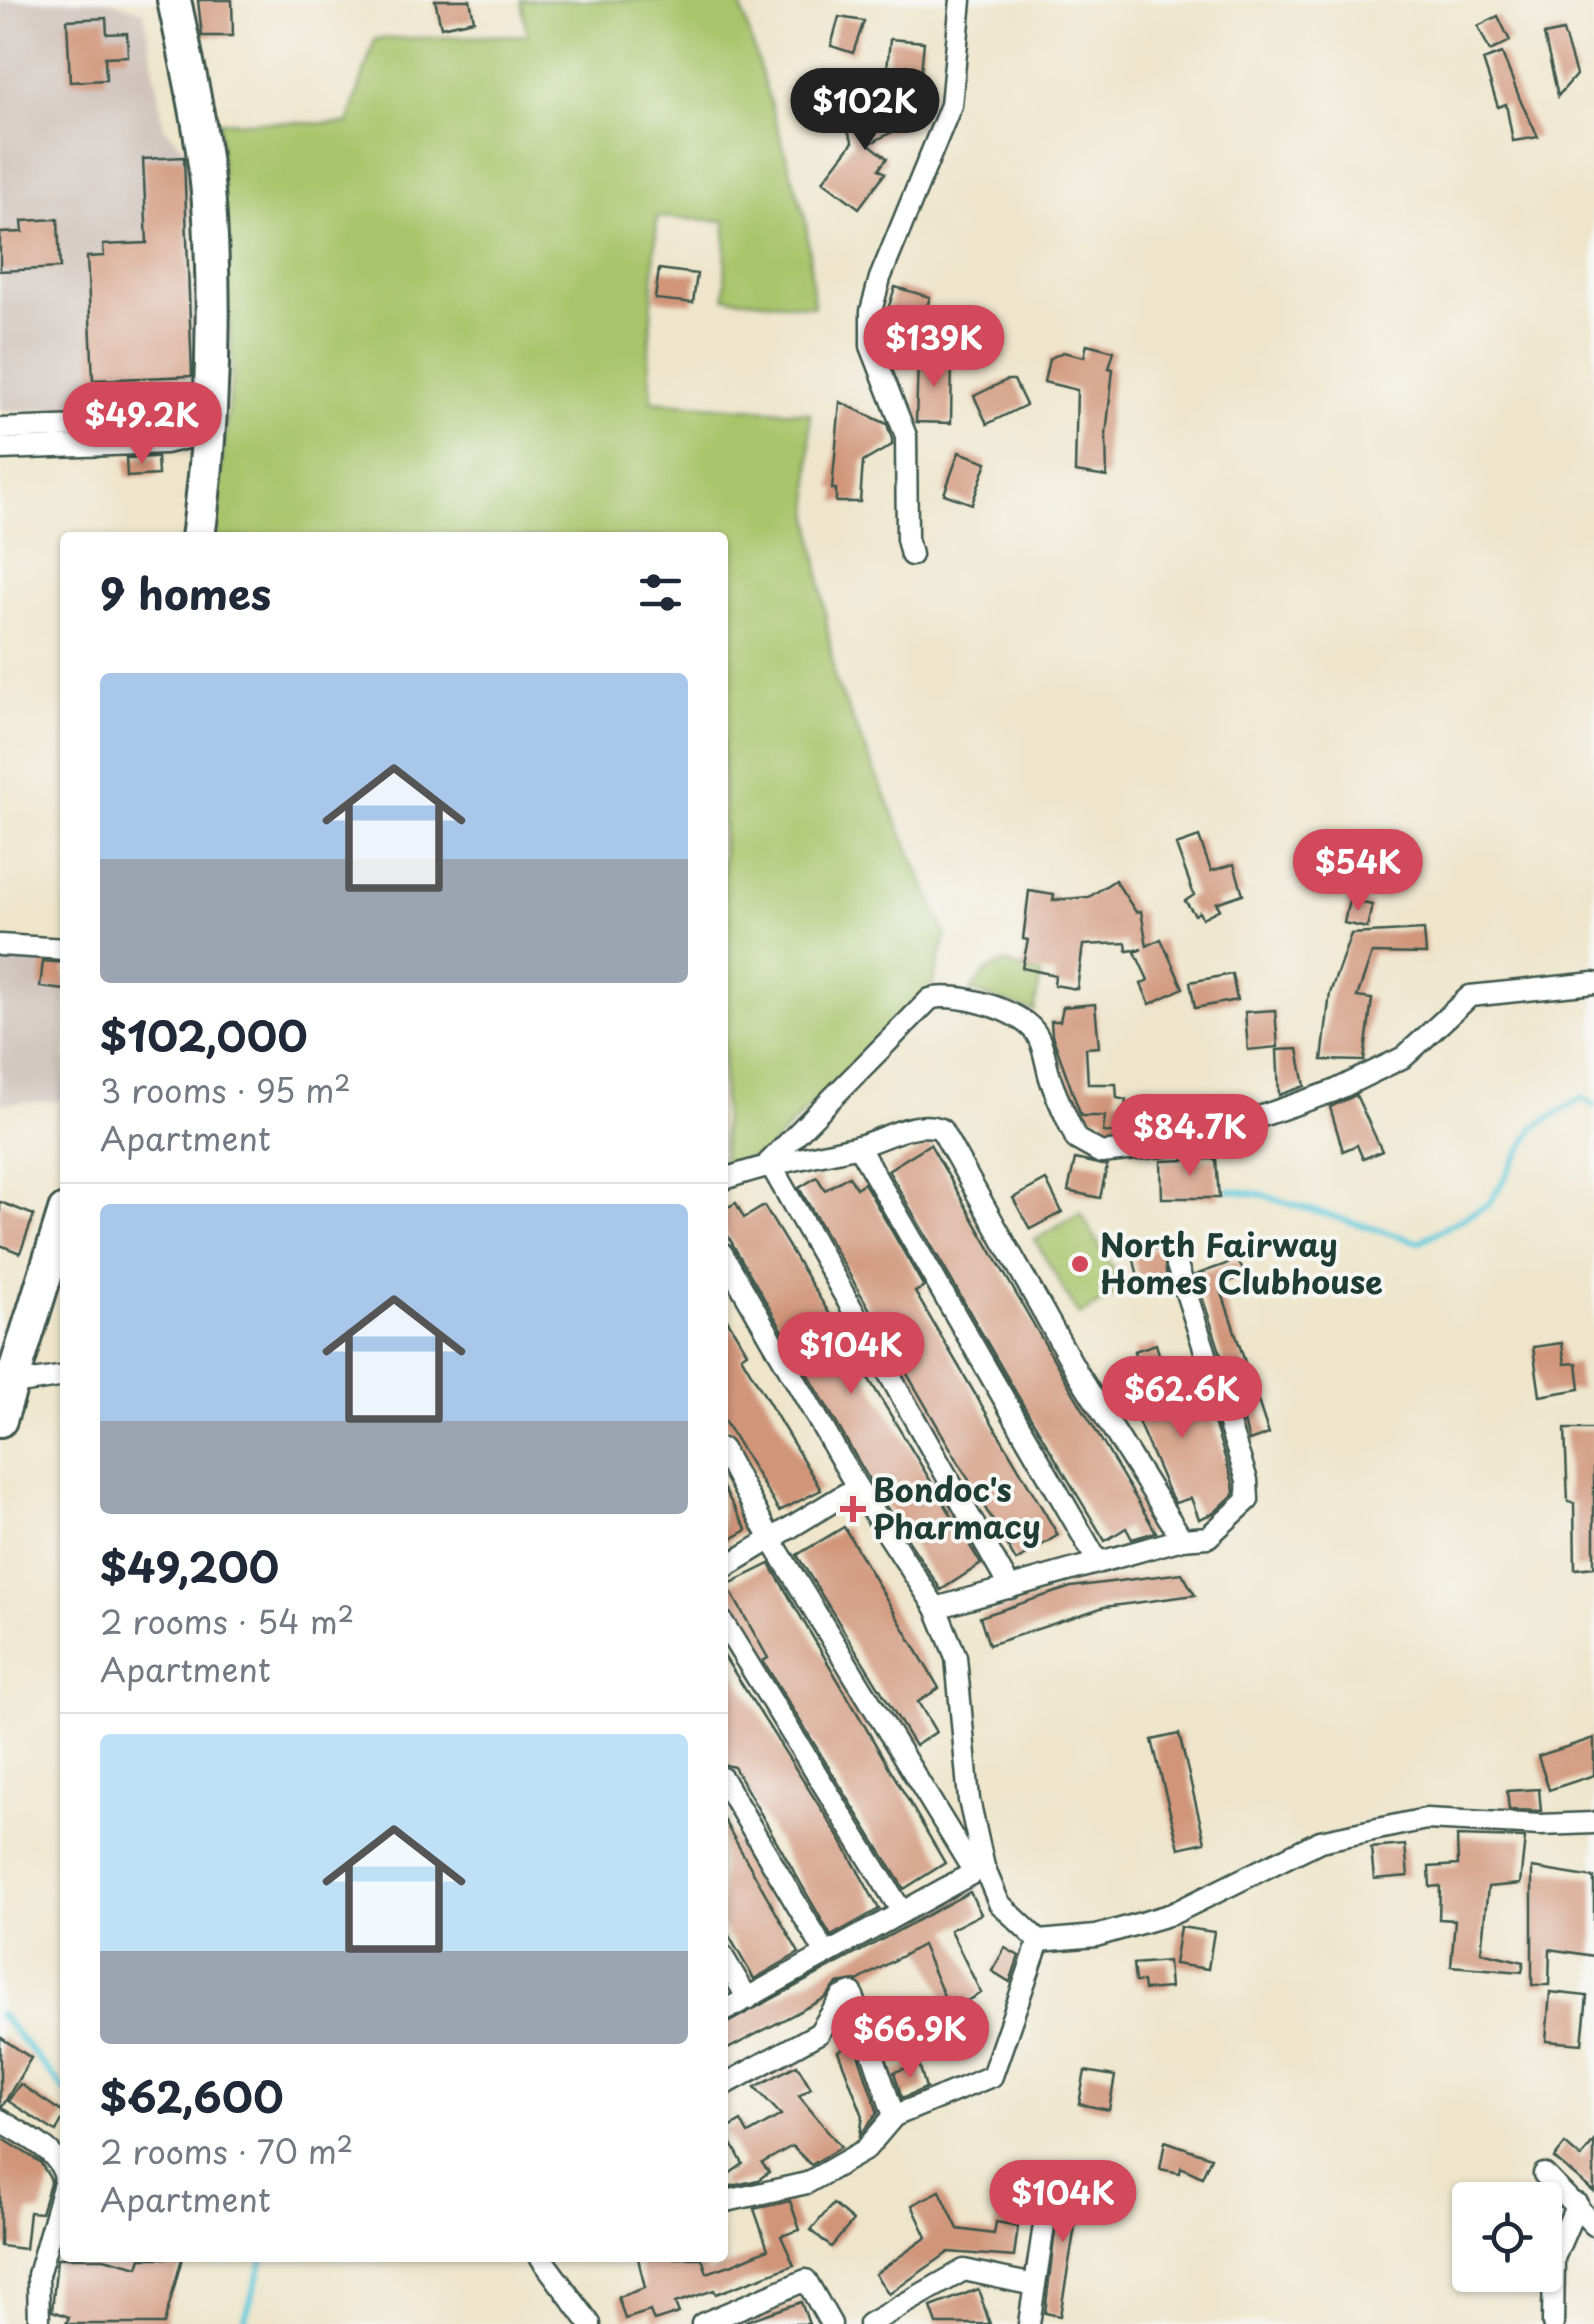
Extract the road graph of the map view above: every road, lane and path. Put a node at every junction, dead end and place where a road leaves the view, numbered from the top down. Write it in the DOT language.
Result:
graph roads {
  1 [pos="174,0"];
  2 [pos="961,0"];
  3 [pos="0,429"];
  4 [pos="212,432"];
  5 [pos="0,449"];
  6 [pos="199,532"];
  7 [pos="911,555"];
  8 [pos="0,945"];
  9 [pos="60,948"];
  10 [pos="1594,983"];
  11 [pos="858,1146"];
  12 [pos="769,1162"];
  13 [pos="728,1178"];
  14 [pos="60,1228"];
  15 [pos="728,1263"];
  16 [pos="1177,1264"];
  17 [pos="60,1377"];
  18 [pos="14,1384"];
  19 [pos="0,1420"];
  20 [pos="728,1460"];
  21 [pos="858,1487"];
  22 [pos="1182,1539"];
  23 [pos="772,1541"];
  24 [pos="1098,1562"];
  25 [pos="728,1566"];
  26 [pos="1010,1588"];
  27 [pos="936,1608"];
  28 [pos="728,1631"];
  29 [pos="728,1788"];
  30 [pos="1594,1823"];
  31 [pos="979,1870"];
  32 [pos="902,1912"];
  33 [pos="1039,1942"];
  34 [pos="826,1954"];
  35 [pos="728,1965"];
  36 [pos="748,1999"];
  37 [pos="728,2009"];
  38 [pos="728,2083"];
  39 [pos="894,2116"];
  40 [pos="0,2120"];
  41 [pos="60,2162"];
  42 [pos="1544,2174"];
  43 [pos="60,2197"];
  44 [pos="728,2201"];
  45 [pos="1577,2204"];
  46 [pos="1046,2212"];
  47 [pos="1594,2225"];
  48 [pos="544,2262"];
  49 [pos="1034,2284"];
  50 [pos="913,2302"];
  51 [pos="737,2317"];
  52 [pos="39,2324"];
  53 [pos="590,2324"];
  54 [pos="702,2324"];
  55 [pos="831,2324"];
  56 [pos="869,2324"];
  57 [pos="922,2324"];
  58 [pos="1029,2324"];
  59 [pos="1553,2324"];
  1 -- 4 [label="main road"];
  2 -- 7 [label="street"];
  3 -- 4 [label="street"];
  4 -- 5 [label="street"];
  4 -- 6 [label="main road"];
  8 -- 9 [label="street"];
  10 -- 12 [label="street"];
  11 -- 12 [label="street"];
  11 -- 22 [label="street"];
  11 -- 24 [label="street"];
  12 -- 13 [label="street"];
  12 -- 26 [label="street"];
  14 -- 18 [label="main road"];
  15 -- 21 [label="street"];
  16 -- 22 [label="street"];
  17 -- 18 [label="street"];
  18 -- 19 [label="main road"];
  20 -- 23 [label="street"];
  21 -- 23 [label="street"];
  21 -- 27 [label="street"];
  22 -- 24 [label="street"];
  23 -- 25 [label="street"];
  23 -- 31 [label="street"];
  24 -- 26 [label="street"];
  26 -- 27 [label="street"];
  27 -- 31 [label="street"];
  28 -- 32 [label="street"];
  29 -- 34 [label="street"];
  30 -- 33 [label="street"];
  31 -- 32 [label="street"];
  31 -- 33 [label="street"];
  32 -- 34 [label="street"];
  33 -- 39 [label="street"];
  34 -- 36 [label="street"];
  35 -- 36 [label="street"];
  36 -- 37 [label="street"];
  38 -- 39 [label="street"];
  39 -- 44 [label="street"];
  40 -- 41 [label="street"];
  42 -- 45 [label="street"];
  43 -- 52 [label="street"];
  45 -- 47 [label="street"];
  45 -- 59 [label="street"];
  46 -- 49 [label="street"];
  48 -- 53 [label="street"];
  49 -- 50 [label="street"];
  49 -- 58 [label="street"];
  50 -- 56 [label="street"];
  50 -- 57 [label="street"];
  51 -- 54 [label="street"];
  51 -- 55 [label="street"];
}
